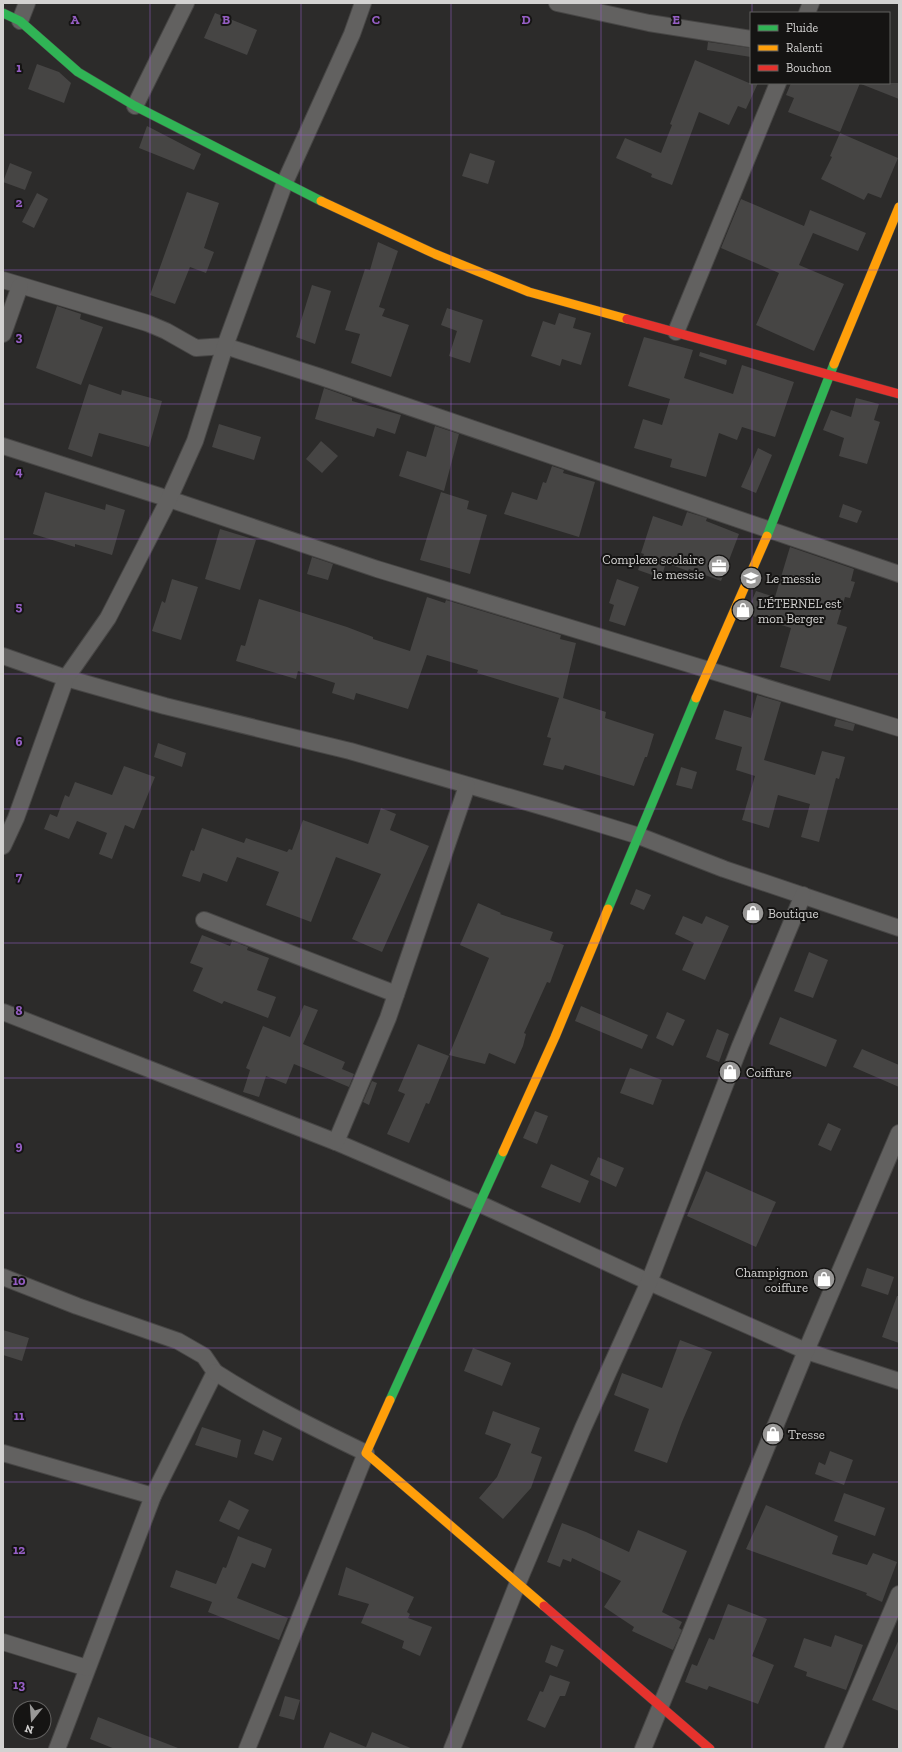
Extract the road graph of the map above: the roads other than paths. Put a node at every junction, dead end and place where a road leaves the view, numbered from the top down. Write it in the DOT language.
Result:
graph roads {
  1 [pos="27,3"];
  2 [pos="186,3"];
  3 [pos="362,3"];
  4 [pos="557,3"];
  5 [pos="3,13"];
  6 [pos="20,21"];
  7 [pos="750,39"];
  8 [pos="778,84"];
  9 [pos="135,106"];
  10 [pos="285,182"];
  11 [pos="899,207"];
  12 [pos="3,280"];
  13 [pos="20,286"];
  14 [pos="676,332"];
  15 [pos="3,334"];
  16 [pos="225,346"];
  17 [pos="828,375"];
  18 [pos="899,394"];
  19 [pos="3,446"];
  20 [pos="169,499"];
  21 [pos="770,529"];
  22 [pos="899,574"];
  23 [pos="3,656"];
  24 [pos="706,670"];
  25 [pos="66,678"];
  26 [pos="899,728"];
  27 [pos="467,786"];
  28 [pos="639,836"];
  29 [pos="3,846"];
  30 [pos="803,895"];
  31 [pos="204,920"];
  32 [pos="899,928"];
  33 [pos="396,994"];
  34 [pos="3,1012"];
  35 [pos="899,1133"];
  36 [pos="336,1142"];
  37 [pos="478,1203"];
  38 [pos="3,1277"];
  39 [pos="649,1282"];
  40 [pos="806,1351"];
  41 [pos="215,1372"];
  42 [pos="899,1380"];
  43 [pos="3,1453"];
  44 [pos="366,1453"];
  45 [pos="153,1496"];
  46 [pos="517,1585"];
  47 [pos="899,1594"];
  48 [pos="3,1642"];
  49 [pos="87,1668"];
  50 [pos="660,1706"];
  51 [pos="57,1749"];
  52 [pos="246,1749"];
  53 [pos="452,1749"];
  54 [pos="643,1749"];
  55 [pos="710,1749"];
  56 [pos="833,1749"];
  1 -- 6 [label="street"];
  2 -- 9 [label="street"];
  3 -- 10 [label="street"];
  4 -- 7 [label="street"];
  5 -- 6 [label="street"];
  6 -- 9 [label="street"];
  8 -- 14 [label="street"];
  9 -- 10 [label="street"];
  10 -- 14 [label="street"];
  10 -- 16 [label="street"];
  11 -- 17 [label="street"];
  12 -- 13 [label="street"];
  13 -- 15 [label="street"];
  13 -- 16 [label="street"];
  14 -- 17 [label="street"];
  16 -- 20 [label="street"];
  16 -- 21 [label="street"];
  17 -- 18 [label="street"];
  17 -- 21 [label="street"];
  19 -- 20 [label="street"];
  20 -- 24 [label="street"];
  20 -- 25 [label="street"];
  21 -- 22 [label="street"];
  21 -- 24 [label="street"];
  23 -- 25 [label="street"];
  24 -- 26 [label="street"];
  24 -- 28 [label="street"];
  25 -- 27 [label="street"];
  25 -- 29 [label="street"];
  27 -- 28 [label="street"];
  27 -- 33 [label="street"];
  28 -- 30 [label="street"];
  28 -- 37 [label="street"];
  30 -- 32 [label="street"];
  30 -- 39 [label="street"];
  31 -- 33 [label="street"];
  33 -- 36 [label="street"];
  34 -- 36 [label="street"];
  35 -- 40 [label="street"];
  36 -- 37 [label="street"];
  37 -- 39 [label="street"];
  37 -- 44 [label="street"];
  38 -- 41 [label="street"];
  39 -- 40 [label="street"];
  39 -- 46 [label="street"];
  40 -- 42 [label="street"];
  40 -- 50 [label="street"];
  41 -- 44 [label="street"];
  41 -- 45 [label="street"];
  43 -- 45 [label="street"];
  44 -- 46 [label="street"];
  44 -- 52 [label="street"];
  45 -- 49 [label="street"];
  46 -- 50 [label="street"];
  46 -- 53 [label="street"];
  47 -- 56 [label="street"];
  48 -- 49 [label="street"];
  49 -- 51 [label="street"];
  50 -- 54 [label="street"];
  50 -- 55 [label="street"];
}
